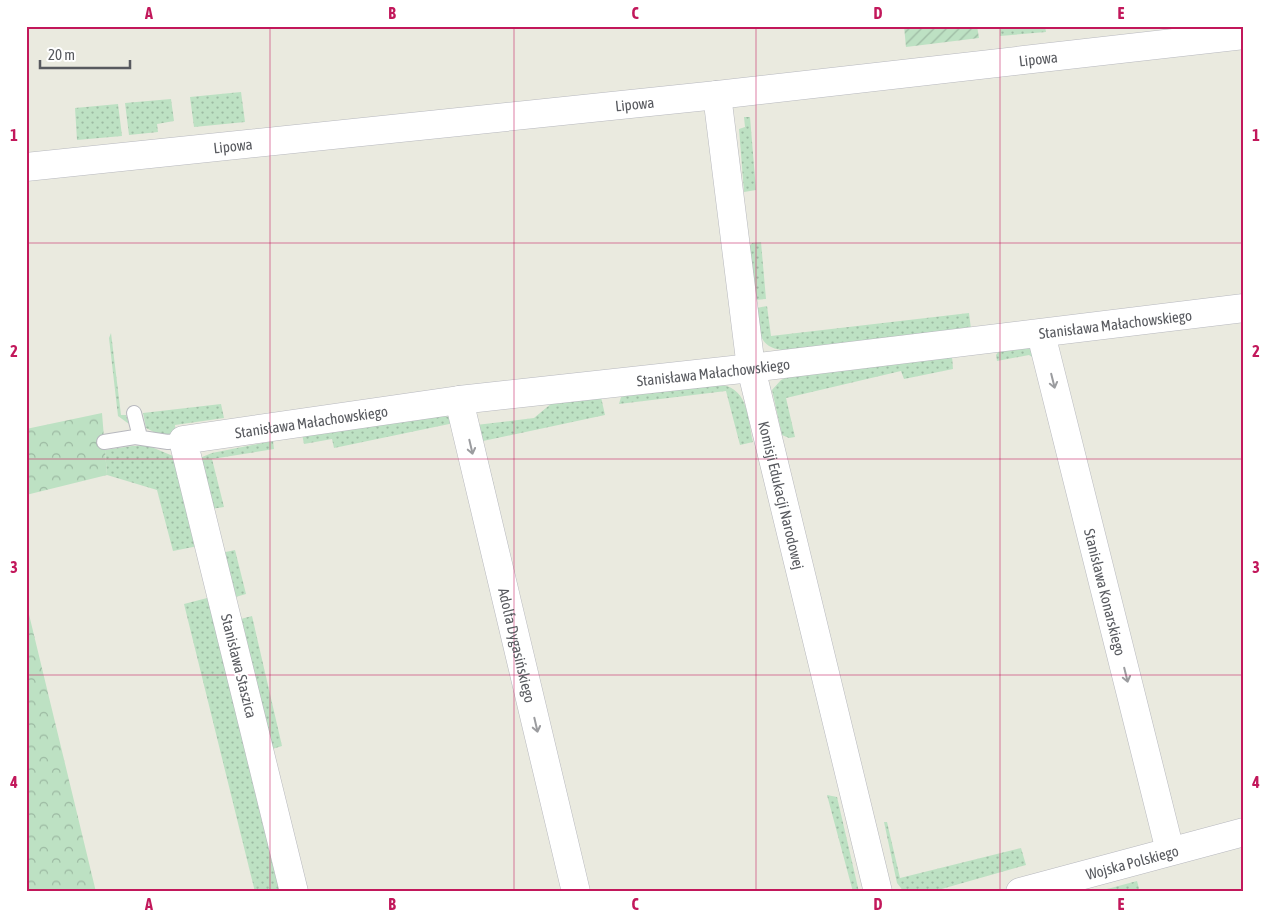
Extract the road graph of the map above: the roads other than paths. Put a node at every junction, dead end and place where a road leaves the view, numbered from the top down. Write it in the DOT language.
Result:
graph roads {
  1 [pos="1244,35"];
  2 [pos="717,95"];
  3 [pos="26,167"];
  4 [pos="1244,308"];
  5 [pos="1041,334"];
  6 [pos="751,368"];
  7 [pos="460,400"];
  8 [pos="134,413"];
  9 [pos="140,438"];
  10 [pos="183,440"];
  11 [pos="104,442"];
  12 [pos="1244,832"];
  13 [pos="1170,851"];
  14 [pos="294,892"];
  15 [pos="576,892"];
  16 [pos="878,892"];
  17 [pos="1020,892"];
  1 -- 2 [label="street, Lipowa"];
  2 -- 3 [label="street, Lipowa"];
  2 -- 6 [label="street, Komisji Edukacji Narodowej"];
  4 -- 5 [label="street, Stanisława Małachowskiego"];
  5 -- 6 [label="street, Stanisława Małachowskiego"];
  5 -- 13 [label="street, Stanisława Konarskiego, one-way"];
  6 -- 7 [label="street, Stanisława Małachowskiego"];
  6 -- 16 [label="street, Komisji Edukacji Narodowej"];
  7 -- 10 [label="street, Stanisława Małachowskiego"];
  7 -- 15 [label="street, Adolfa Dygasińskiego, one-way"];
  8 -- 9 [label="lane"];
  9 -- 10 [label="lane"];
  9 -- 11 [label="lane"];
  10 -- 14 [label="street, Stanisława Staszica"];
  12 -- 13 [label="street, Wojska Polskiego"];
  13 -- 17 [label="street, Wojska Polskiego"];
}
